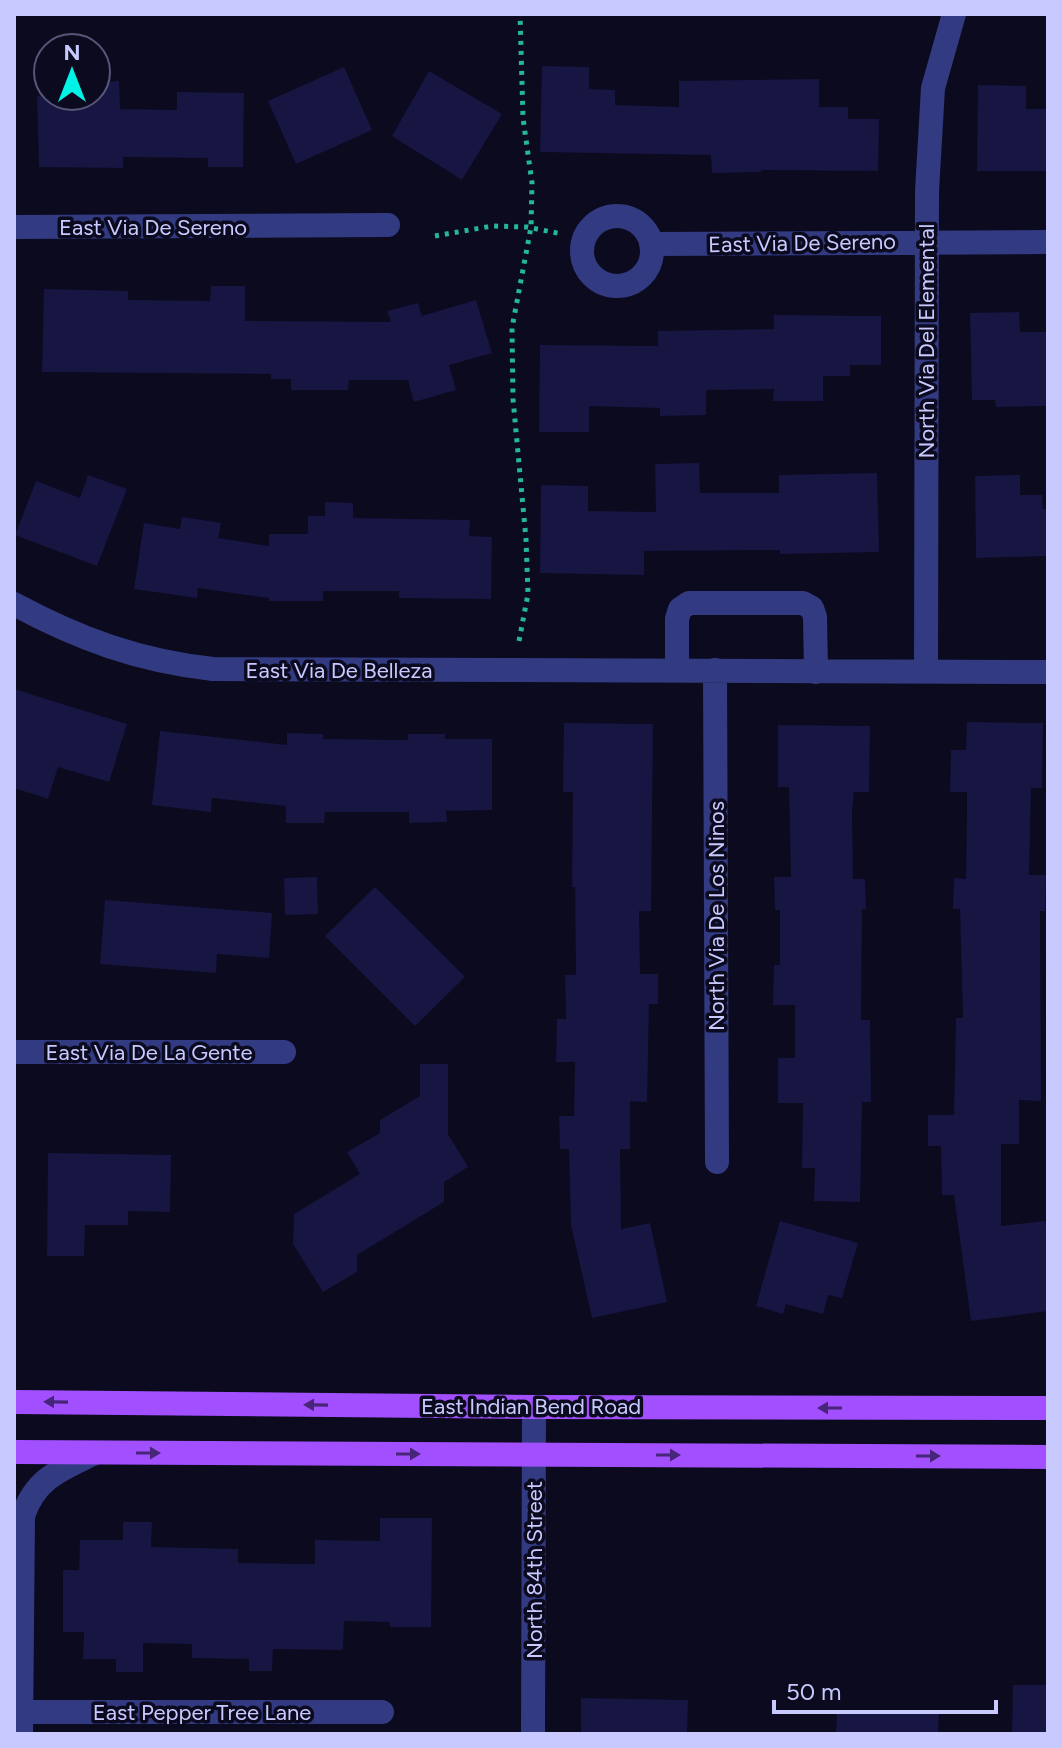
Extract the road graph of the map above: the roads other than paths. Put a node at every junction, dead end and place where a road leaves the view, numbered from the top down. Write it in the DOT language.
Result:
graph roads {
  1 [pos="954,14"];
  2 [pos="388,225"];
  3 [pos="14,227"];
  4 [pos="927,242"];
  5 [pos="1048,242"];
  6 [pos="651,244"];
  7 [pos="14,604"];
  8 [pos="677,670"];
  9 [pos="715,670"];
  10 [pos="926,671"];
  11 [pos="816,672"];
  12 [pos="1048,672"];
  13 [pos="14,1052"];
  14 [pos="284,1052"];
  15 [pos="717,1162"];
  16 [pos="14,1402"];
  17 [pos="534,1407"];
  18 [pos="1048,1408"];
  19 [pos="14,1452"];
  20 [pos="95,1453"];
  21 [pos="534,1454"];
  22 [pos="1048,1457"];
  23 [pos="382,1712"];
  24 [pos="21,1723"];
  25 [pos="533,1734"];
  1 -- 4 [label="street, North Via Del Elemental"];
  2 -- 3 [label="street, East Via De Sereno"];
  4 -- 5 [label="street, East Via De Sereno"];
  4 -- 6 [label="street, East Via De Sereno"];
  4 -- 10 [label="street, North Via Del Elemental"];
  7 -- 8 [label="street, East Via De Belleza"];
  8 -- 9 [label="street, East Via De Belleza"];
  8 -- 11 [label="street"];
  9 -- 11 [label="street, East Via De Belleza"];
  9 -- 15 [label="street, North Via De Los Ninos"];
  10 -- 11 [label="street, East Via De Belleza"];
  10 -- 12 [label="street, East Via De Belleza"];
  13 -- 14 [label="street, East Via De La Gente"];
  17 -- 16 [label="main road, East Indian Bend Road, one-way"];
  18 -- 17 [label="main road, East Indian Bend Road, one-way"];
  17 -- 21 [label="street, North 84th Street"];
  19 -- 20 [label="main road"];
  20 -- 21 [label="main road, one-way"];
  20 -- 24 [label="street"];
  21 -- 22 [label="main road, one-way"];
  21 -- 25 [label="street, North 84th Street"];
  23 -- 24 [label="street, East Pepper Tree Lane"];
}
